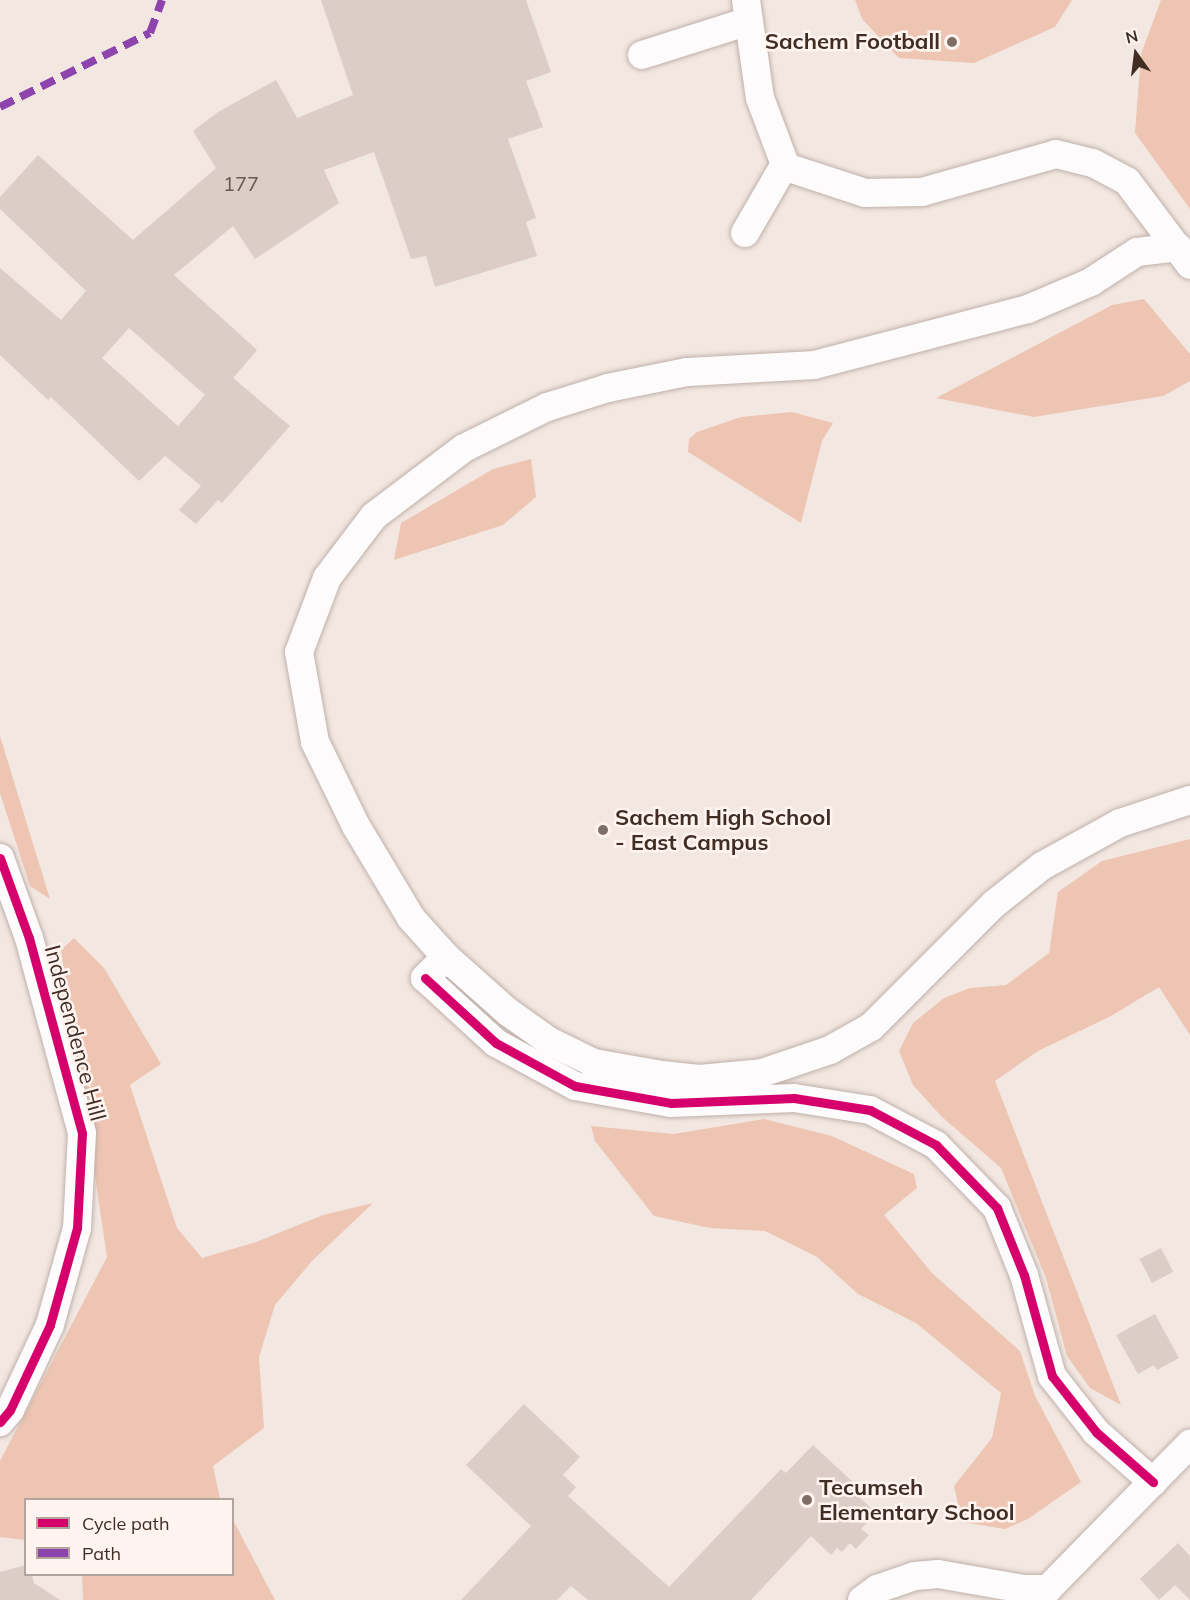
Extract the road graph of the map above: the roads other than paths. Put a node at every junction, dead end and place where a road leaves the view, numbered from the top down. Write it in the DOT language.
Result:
graph roads {
  1 [pos="747,11"];
  2 [pos="642,55"];
  3 [pos="784,164"];
  4 [pos="745,233"];
  5 [pos="1184,256"];
  6 [pos="1190,800"];
  7 [pos="0,858"];
  8 [pos="446,957"];
  9 [pos="0,1422"];
  10 [pos="1190,1444"];
  11 [pos="1153,1482"];
  12 [pos="1042,1594"];
  13 [pos="862,1600"];
  1 -- 2 [label="street"];
  1 -- 3 [label="street"];
  3 -- 4 [label="street"];
  3 -- 5 [label="street"];
  5 -- 8 [label="street"];
  6 -- 8 [label="street"];
  7 -- 9 [label="street, Independence Hill"];
  8 -- 11 [label="street"];
  10 -- 11 [label="street"];
  11 -- 12 [label="street"];
  12 -- 13 [label="street"];
}
